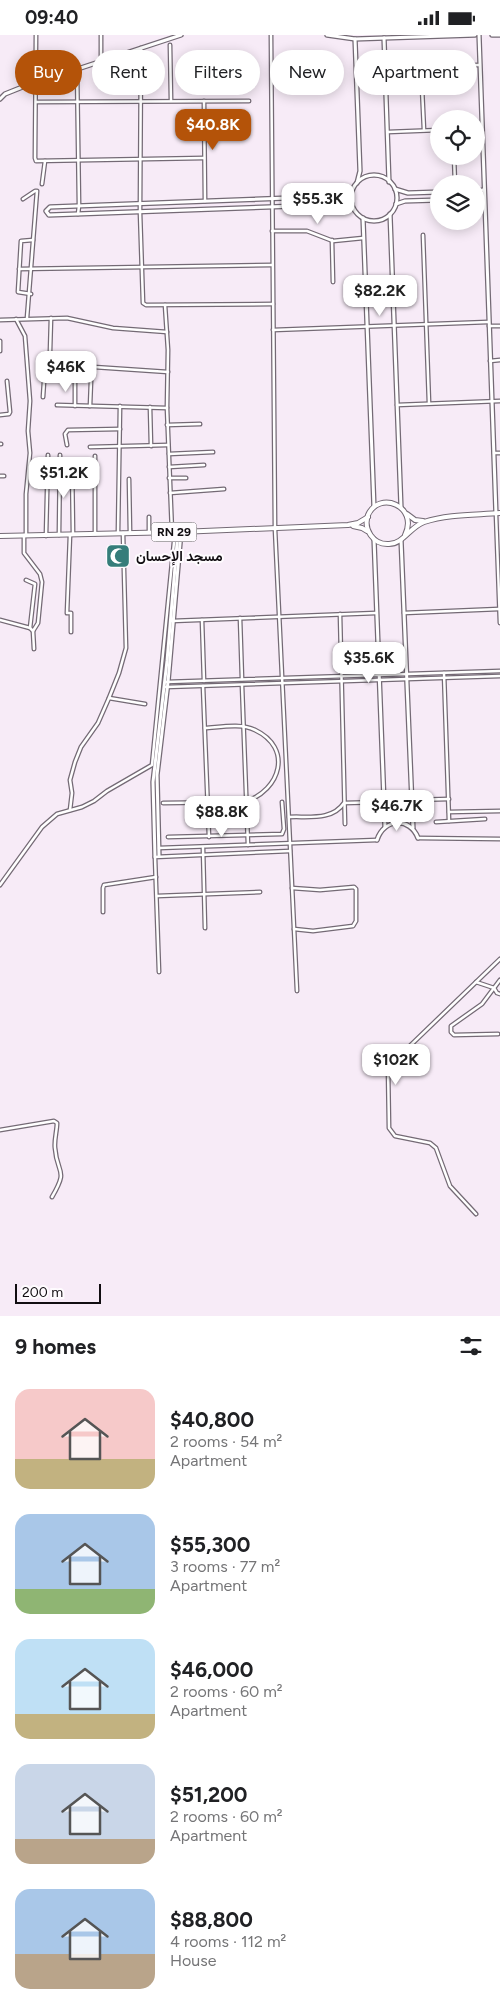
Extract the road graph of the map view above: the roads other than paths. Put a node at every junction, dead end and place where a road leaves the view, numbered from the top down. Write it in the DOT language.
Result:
graph roads {
  1 [pos="36,35"];
  2 [pos="101,35"];
  3 [pos="181,35"];
  4 [pos="271,35"];
  5 [pos="327,35"];
  6 [pos="474,35"];
  7 [pos="478,35"];
  8 [pos="492,35"];
  9 [pos="500,35"];
  10 [pos="384,38"];
  11 [pos="355,39"];
  12 [pos="170,45"];
  13 [pos="141,47"];
  14 [pos="36,50"];
  15 [pos="101,50"];
  16 [pos="132,50"];
  17 [pos="384,50"];
  18 [pos="479,65"];
  19 [pos="15,90"];
  20 [pos="36,95"];
  21 [pos="77,95"];
  22 [pos="385,95"];
  23 [pos="422,95"];
  24 [pos="0,99"];
  25 [pos="141,101"];
  26 [pos="170,101"];
  27 [pos="204,101"];
  28 [pos="249,101"];
  29 [pos="36,102"];
  30 [pos="77,102"];
  31 [pos="480,110"];
  32 [pos="424,130"];
  33 [pos="430,130"];
  34 [pos="387,132"];
  35 [pos="204,158"];
  36 [pos="141,159"];
  37 [pos="78,160"];
  38 [pos="45,161"];
  39 [pos="390,182"];
  40 [pos="357,183"];
  41 [pos="42,184"];
  42 [pos="394,189"];
  43 [pos="430,192"];
  44 [pos="351,194"];
  45 [pos="23,199"];
  46 [pos="273,199"];
  47 [pos="430,200"];
  48 [pos="205,201"];
  49 [pos="141,203"];
  50 [pos="396,203"];
  51 [pos="352,204"];
  52 [pos="79,206"];
  53 [pos="273,207"];
  54 [pos="140,212"];
  55 [pos="78,214"];
  56 [pos="390,214"];
  57 [pos="363,218"];
  58 [pos="484,230"];
  59 [pos="272,231"];
  60 [pos="422,235"];
  61 [pos="363,238"];
  62 [pos="33,240"];
  63 [pos="332,240"];
  64 [pos="272,265"];
  65 [pos="141,267"];
  66 [pos="19,269"];
  67 [pos="32,269"];
  68 [pos="333,282"];
  69 [pos="31,294"];
  70 [pos="273,303"];
  71 [pos="165,305"];
  72 [pos="28,318"];
  73 [pos="51,318"];
  74 [pos="16,319"];
  75 [pos="0,320"];
  76 [pos="426,324"];
  77 [pos="488,324"];
  78 [pos="394,325"];
  79 [pos="367,326"];
  80 [pos="500,326"];
  81 [pos="273,329"];
  82 [pos="167,332"];
  83 [pos="0,341"];
  84 [pos="0,351"];
  85 [pos="500,360"];
  86 [pos="490,361"];
  87 [pos="94,367"];
  88 [pos="168,372"];
  89 [pos="75,380"];
  90 [pos="7,381"];
  91 [pos="91,381"];
  92 [pos="43,397"];
  93 [pos="492,401"];
  94 [pos="500,401"];
  95 [pos="429,403"];
  96 [pos="57,405"];
  97 [pos="397,405"];
  98 [pos="75,406"];
  99 [pos="90,406"];
  100 [pos="120,406"];
  101 [pos="150,407"];
  102 [pos="167,408"];
  103 [pos="0,415"];
  104 [pos="200,424"];
  105 [pos="167,425"];
  106 [pos="120,429"];
  107 [pos="67,445"];
  108 [pos="168,445"];
  109 [pos="152,446"];
  110 [pos="90,447"];
  111 [pos="120,447"];
  112 [pos="494,448"];
  113 [pos="500,448"];
  114 [pos="213,452"];
  115 [pos="169,453"];
  116 [pos="494,453"];
  117 [pos="500,453"];
  118 [pos="48,455"];
  119 [pos="60,455"];
  120 [pos="95,456"];
  121 [pos="72,463"];
  122 [pos="204,465"];
  123 [pos="169,467"];
  124 [pos="0,476"];
  125 [pos="4,476"];
  126 [pos="186,478"];
  127 [pos="129,479"];
  128 [pos="169,479"];
  129 [pos="224,489"];
  130 [pos="170,493"];
  131 [pos="374,507"];
  132 [pos="401,507"];
  133 [pos="405,512"];
  134 [pos="498,513"];
  135 [pos="149,517"];
  136 [pos="368,517"];
  137 [pos="428,521"];
  138 [pos="348,525"];
  139 [pos="275,529"];
  140 [pos="150,532"];
  141 [pos="177,532"];
  142 [pos="120,533"];
  143 [pos="130,533"];
  144 [pos="369,533"];
  145 [pos="95,534"];
  146 [pos="59,535"];
  147 [pos="71,535"];
  148 [pos="405,535"];
  149 [pos="25,536"];
  150 [pos="46,536"];
  151 [pos="0,537"];
  152 [pos="374,539"];
  153 [pos="401,540"];
  154 [pos="26,580"];
  155 [pos="499,609"];
  156 [pos="376,613"];
  157 [pos="404,613"];
  158 [pos="340,614"];
  159 [pos="279,617"];
  160 [pos="240,618"];
  161 [pos="0,620"];
  162 [pos="202,620"];
  163 [pos="172,621"];
  164 [pos="500,623"];
  165 [pos="30,628"];
  166 [pos="33,631"];
  167 [pos="71,632"];
  168 [pos="34,649"];
  169 [pos="500,671"];
  170 [pos="444,673"];
  171 [pos="406,674"];
  172 [pos="378,675"];
  173 [pos="342,676"];
  174 [pos="500,676"];
  175 [pos="282,678"];
  176 [pos="444,678"];
  177 [pos="242,679"];
  178 [pos="406,679"];
  179 [pos="204,680"];
  180 [pos="378,680"];
  181 [pos="166,682"];
  182 [pos="342,682"];
  183 [pos="282,683"];
  184 [pos="242,685"];
  185 [pos="203,686"];
  186 [pos="166,687"];
  187 [pos="109,699"];
  188 [pos="145,704"];
  189 [pos="244,726"];
  190 [pos="205,727"];
  191 [pos="449,799"];
  192 [pos="411,800"];
  193 [pos="246,801"];
  194 [pos="208,802"];
  195 [pos="384,802"];
  196 [pos="163,803"];
  197 [pos="282,803"];
  198 [pos="344,803"];
  199 [pos="70,810"];
  200 [pos="500,811"];
  201 [pos="449,812"];
  202 [pos="289,817"];
  203 [pos="485,819"];
  204 [pos="449,821"];
  205 [pos="436,823"];
  206 [pos="345,824"];
  207 [pos="385,827"];
  208 [pos="413,829"];
  209 [pos="248,836"];
  210 [pos="168,837"];
  211 [pos="209,837"];
  212 [pos="418,838"];
  213 [pos="500,839"];
  214 [pos="377,840"];
  215 [pos="290,843"];
  216 [pos="248,845"];
  217 [pos="203,848"];
  218 [pos="157,849"];
  219 [pos="290,851"];
  220 [pos="203,855"];
  221 [pos="157,856"];
  222 [pos="156,877"];
  223 [pos="0,885"];
  224 [pos="292,888"];
  225 [pos="260,892"];
  226 [pos="204,894"];
  227 [pos="157,896"];
  228 [pos="103,912"];
  229 [pos="205,928"];
  230 [pos="294,929"];
  231 [pos="500,959"];
  232 [pos="159,972"];
  233 [pos="476,982"];
  234 [pos="500,982"];
  235 [pos="494,988"];
  236 [pos="297,991"];
  237 [pos="500,993"];
  238 [pos="498,1034"];
  239 [pos="0,1130"];
  240 [pos="52,1197"];
  241 [pos="476,1214"];
  1 -- 14 [label="street"];
  2 -- 15 [label="street"];
  3 -- 13 [label="street"];
  4 -- 46 [label="street"];
  5 -- 11 [label="street"];
  6 -- 10 [label="street"];
  7 -- 18 [label="street"];
  8 -- 9 [label="street"];
  10 -- 11 [label="street"];
  10 -- 17 [label="street"];
  11 -- 40 [label="street"];
  12 -- 26 [label="street"];
  13 -- 16 [label="street"];
  13 -- 25 [label="street"];
  18 -- 31 [label="street"];
  19 -- 24 [label="street"];
  20 -- 29 [label="street"];
  21 -- 30 [label="street"];
  22 -- 34 [label="street"];
  23 -- 32 [label="street"];
  25 -- 26 [label="street"];
  25 -- 30 [label="street"];
  25 -- 36 [label="street"];
  26 -- 27 [label="street"];
  27 -- 28 [label="street"];
  27 -- 35 [label="street"];
  29 -- 30 [label="street"];
  29 -- 38 [label="street"];
  30 -- 37 [label="street"];
  32 -- 33 [label="street"];
  32 -- 34 [label="street"];
  34 -- 39 [label="street"];
  35 -- 36 [label="street"];
  35 -- 48 [label="street"];
  36 -- 37 [label="street"];
  36 -- 49 [label="street"];
  37 -- 38 [label="street"];
  37 -- 52 [label="street"];
  38 -- 41 [label="street"];
  39 -- 40 [label="street"];
  39 -- 42 [label="street"];
  40 -- 44 [label="street"];
  42 -- 43 [label="street"];
  42 -- 50 [label="street"];
  44 -- 46 [label="street"];
  44 -- 51 [label="street"];
  45 -- 62 [label="street"];
  46 -- 48 [label="street"];
  46 -- 53 [label="street"];
  47 -- 50 [label="street"];
  48 -- 49 [label="street"];
  49 -- 52 [label="street"];
  49 -- 54 [label="street"];
  50 -- 56 [label="street"];
  51 -- 53 [label="street"];
  51 -- 57 [label="street"];
  52 -- 55 [label="street"];
  52 -- 55 [label="street"];
  53 -- 54 [label="street"];
  53 -- 59 [label="street"];
  54 -- 55 [label="street"];
  54 -- 65 [label="street"];
  56 -- 57 [label="street"];
  56 -- 78 [label="street"];
  57 -- 61 [label="street"];
  58 -- 77 [label="street"];
  59 -- 63 [label="street"];
  59 -- 64 [label="street"];
  60 -- 76 [label="street"];
  61 -- 63 [label="street"];
  61 -- 79 [label="street"];
  62 -- 66 [label="street"];
  62 -- 67 [label="street"];
  63 -- 68 [label="street"];
  64 -- 65 [label="street"];
  64 -- 70 [label="street"];
  65 -- 67 [label="street"];
  65 -- 71 [label="street"];
  66 -- 67 [label="street"];
  66 -- 69 [label="street"];
  67 -- 69 [label="street"];
  69 -- 72 [label="street"];
  70 -- 71 [label="street"];
  70 -- 81 [label="street"];
  71 -- 82 [label="street"];
  72 -- 73 [label="street"];
  72 -- 74 [label="street"];
  73 -- 82 [label="street"];
  73 -- 92 [label="street"];
  74 -- 75 [label="street"];
  74 -- 149 [label="street"];
  76 -- 77 [label="street"];
  76 -- 78 [label="street"];
  76 -- 95 [label="street"];
  77 -- 80 [label="street"];
  77 -- 86 [label="street"];
  78 -- 79 [label="street"];
  78 -- 97 [label="street"];
  79 -- 81 [label="street"];
  79 -- 131 [label="street"];
  81 -- 139 [label="street"];
  82 -- 88 [label="street"];
  83 -- 84 [label="street"];
  85 -- 86 [label="street"];
  86 -- 93 [label="street"];
  87 -- 88 [label="street"];
  88 -- 102 [label="street"];
  89 -- 98 [label="street"];
  90 -- 103 [label="street"];
  91 -- 99 [label="street"];
  93 -- 94 [label="street"];
  93 -- 95 [label="street"];
  93 -- 112 [label="street"];
  95 -- 97 [label="street"];
  96 -- 98 [label="street"];
  97 -- 132 [label="street"];
  98 -- 99 [label="street"];
  99 -- 100 [label="street"];
  100 -- 101 [label="street"];
  100 -- 106 [label="street"];
  101 -- 102 [label="street"];
  101 -- 109 [label="street"];
  102 -- 105 [label="street"];
  104 -- 105 [label="street"];
  105 -- 108 [label="street"];
  106 -- 107 [label="street"];
  106 -- 111 [label="street"];
  108 -- 109 [label="street"];
  108 -- 115 [label="street"];
  109 -- 111 [label="street"];
  110 -- 111 [label="street"];
  111 -- 142 [label="street"];
  112 -- 113 [label="street"];
  112 -- 116 [label="street"];
  114 -- 115 [label="street"];
  115 -- 123 [label="street"];
  116 -- 117 [label="street"];
  116 -- 134 [label="street"];
  118 -- 150 [label="street"];
  119 -- 146 [label="street"];
  120 -- 145 [label="street"];
  121 -- 147 [label="street"];
  122 -- 123 [label="street"];
  123 -- 128 [label="street"];
  124 -- 125 [label="street"];
  126 -- 128 [label="street"];
  127 -- 143 [label="street"];
  128 -- 130 [label="street"];
  129 -- 130 [label="street"];
  130 -- 141 [label="street"];
  131 -- 132 [label="main road"];
  131 -- 136 [label="main road"];
  132 -- 133 [label="main road"];
  133 -- 137 [label="main road"];
  133 -- 148 [label="main road"];
  134 -- 137 [label="main road"];
  134 -- 155 [label="street"];
  135 -- 140 [label="street"];
  136 -- 138 [label="main road, RN 29"];
  136 -- 144 [label="main road"];
  137 -- 148 [label="main road"];
  138 -- 139 [label="main road, RN 29"];
  138 -- 144 [label="main road, RN 29"];
  139 -- 141 [label="main road, RN 29"];
  139 -- 159 [label="street"];
  140 -- 141 [label="main road, RN 29"];
  140 -- 143 [label="main road, RN 29"];
  141 -- 163 [label="street"];
  141 -- 199 [label="street"];
  142 -- 143 [label="main road, RN 29"];
  142 -- 145 [label="main road, RN 29"];
  142 -- 187 [label="street"];
  144 -- 152 [label="main road, RN 29"];
  145 -- 147 [label="main road, RN 29"];
  146 -- 147 [label="main road, RN 29"];
  146 -- 150 [label="main road, RN 29"];
  147 -- 167 [label="street"];
  148 -- 153 [label="main road"];
  149 -- 150 [label="main road, RN 29"];
  149 -- 151 [label="main road, RN 29"];
  149 -- 166 [label="street"];
  152 -- 153 [label="main road"];
  152 -- 156 [label="street"];
  153 -- 157 [label="street"];
  154 -- 165 [label="street"];
  155 -- 157 [label="street"];
  155 -- 164 [label="street"];
  156 -- 158 [label="street"];
  156 -- 172 [label="street"];
  157 -- 171 [label="street"];
  158 -- 159 [label="street"];
  158 -- 173 [label="street"];
  159 -- 160 [label="street"];
  159 -- 175 [label="street"];
  160 -- 162 [label="street"];
  160 -- 177 [label="street"];
  161 -- 165 [label="street"];
  162 -- 163 [label="street"];
  162 -- 179 [label="street"];
  163 -- 181 [label="street"];
  165 -- 166 [label="street"];
  166 -- 168 [label="street"];
  169 -- 170 [label="street"];
  170 -- 171 [label="street"];
  170 -- 176 [label="street"];
  171 -- 172 [label="street"];
  171 -- 178 [label="street"];
  172 -- 173 [label="street"];
  172 -- 180 [label="street"];
  173 -- 175 [label="street"];
  173 -- 182 [label="street"];
  174 -- 176 [label="street"];
  175 -- 177 [label="street"];
  175 -- 183 [label="street"];
  176 -- 178 [label="street"];
  176 -- 191 [label="street"];
  177 -- 179 [label="street"];
  177 -- 184 [label="street"];
  178 -- 180 [label="street"];
  178 -- 192 [label="street"];
  179 -- 181 [label="street"];
  179 -- 185 [label="street"];
  180 -- 182 [label="street"];
  180 -- 195 [label="street"];
  181 -- 186 [label="street"];
  182 -- 183 [label="street"];
  182 -- 198 [label="street"];
  183 -- 184 [label="street"];
  183 -- 202 [label="street"];
  184 -- 185 [label="street"];
  184 -- 189 [label="street"];
  185 -- 186 [label="street"];
  185 -- 190 [label="street"];
  186 -- 218 [label="street"];
  187 -- 188 [label="street"];
  187 -- 199 [label="street"];
  189 -- 190 [label="street"];
  189 -- 193 [label="street"];
  189 -- 193 [label="street"];
  190 -- 194 [label="street"];
  191 -- 192 [label="street"];
  191 -- 201 [label="street"];
  192 -- 208 [label="street"];
  193 -- 194 [label="street"];
  193 -- 209 [label="street"];
  194 -- 196 [label="street"];
  194 -- 211 [label="street"];
  195 -- 198 [label="street"];
  195 -- 207 [label="street"];
  197 -- 209 [label="street"];
  198 -- 202 [label="street"];
  198 -- 206 [label="street"];
  199 -- 223 [label="street"];
  200 -- 201 [label="street"];
  201 -- 204 [label="street"];
  202 -- 215 [label="street"];
  203 -- 204 [label="street"];
  204 -- 205 [label="street"];
  207 -- 208 [label="street"];
  207 -- 214 [label="street"];
  208 -- 212 [label="street"];
  209 -- 211 [label="street"];
  209 -- 216 [label="street"];
  210 -- 211 [label="street"];
  212 -- 213 [label="street"];
  214 -- 215 [label="street"];
  215 -- 216 [label="street"];
  215 -- 219 [label="street"];
  216 -- 217 [label="street"];
  217 -- 218 [label="street"];
  217 -- 220 [label="street"];
  218 -- 221 [label="street"];
  219 -- 220 [label="street"];
  219 -- 224 [label="street"];
  220 -- 221 [label="street"];
  220 -- 226 [label="street"];
  221 -- 222 [label="street"];
  222 -- 227 [label="street"];
  222 -- 228 [label="street"];
  224 -- 230 [label="street"];
  224 -- 230 [label="street"];
  225 -- 226 [label="street"];
  226 -- 227 [label="street"];
  226 -- 229 [label="street"];
  227 -- 232 [label="street"];
  230 -- 236 [label="street"];
  231 -- 233 [label="street"];
  233 -- 235 [label="street"];
  233 -- 241 [label="street"];
  234 -- 235 [label="street"];
  235 -- 237 [label="street"];
  235 -- 238 [label="street"];
  239 -- 240 [label="street"];
}
